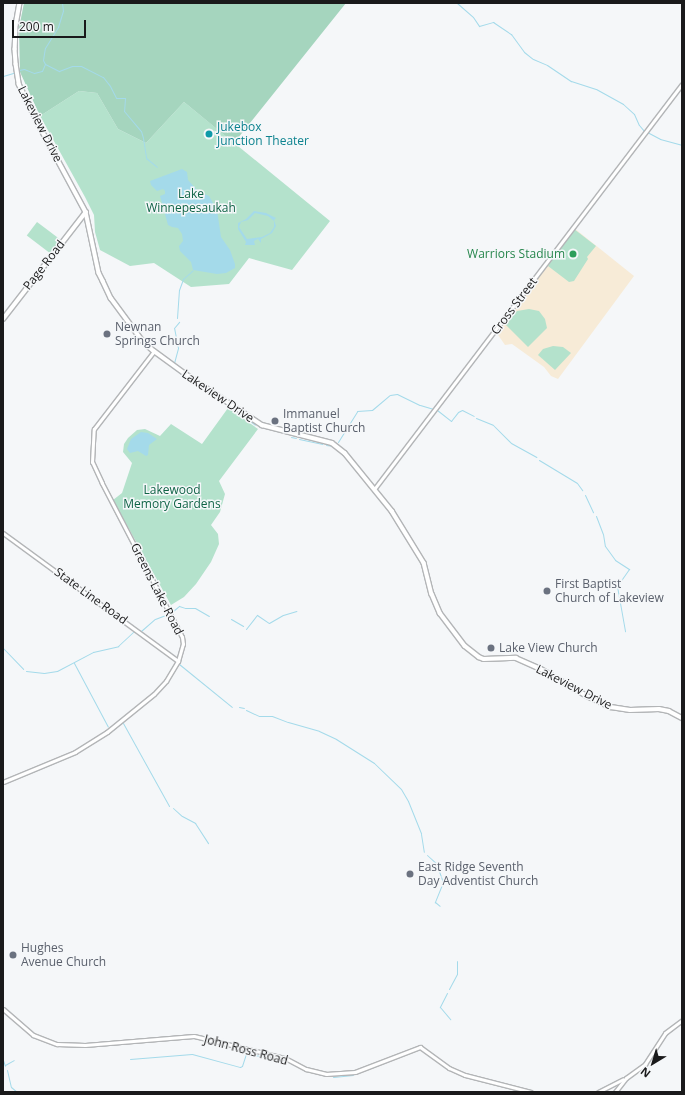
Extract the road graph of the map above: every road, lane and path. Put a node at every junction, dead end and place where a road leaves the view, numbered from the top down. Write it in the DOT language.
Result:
graph roads {
  1 [pos="20,3"];
  2 [pos="682,84"];
  3 [pos="86,212"];
  4 [pos="3,319"];
  5 [pos="154,352"];
  6 [pos="375,488"];
  7 [pos="3,533"];
  8 [pos="178,661"];
  9 [pos="682,718"];
  10 [pos="3,782"];
  11 [pos="3,1009"];
  12 [pos="682,1020"];
  13 [pos="626,1078"];
  14 [pos="531,1092"];
  15 [pos="598,1092"];
  16 [pos="615,1092"];
  1 -- 3 [label="main road, Lakeview Drive"];
  2 -- 6 [label="street, Cross Street"];
  3 -- 4 [label="main road, Page Road"];
  3 -- 5 [label="main road, Lakeview Drive"];
  5 -- 6 [label="main road, Lakeview Drive"];
  5 -- 8 [label="street, Greens Lake Road"];
  6 -- 9 [label="main road, Lakeview Drive"];
  7 -- 8 [label="street, State Line Road"];
  8 -- 10 [label="street, Greens Lake Road"];
  11 -- 14 [label="street, John Ross Road"];
  12 -- 13 [label="street"];
  13 -- 15 [label="street"];
  13 -- 16 [label="street"];
}
